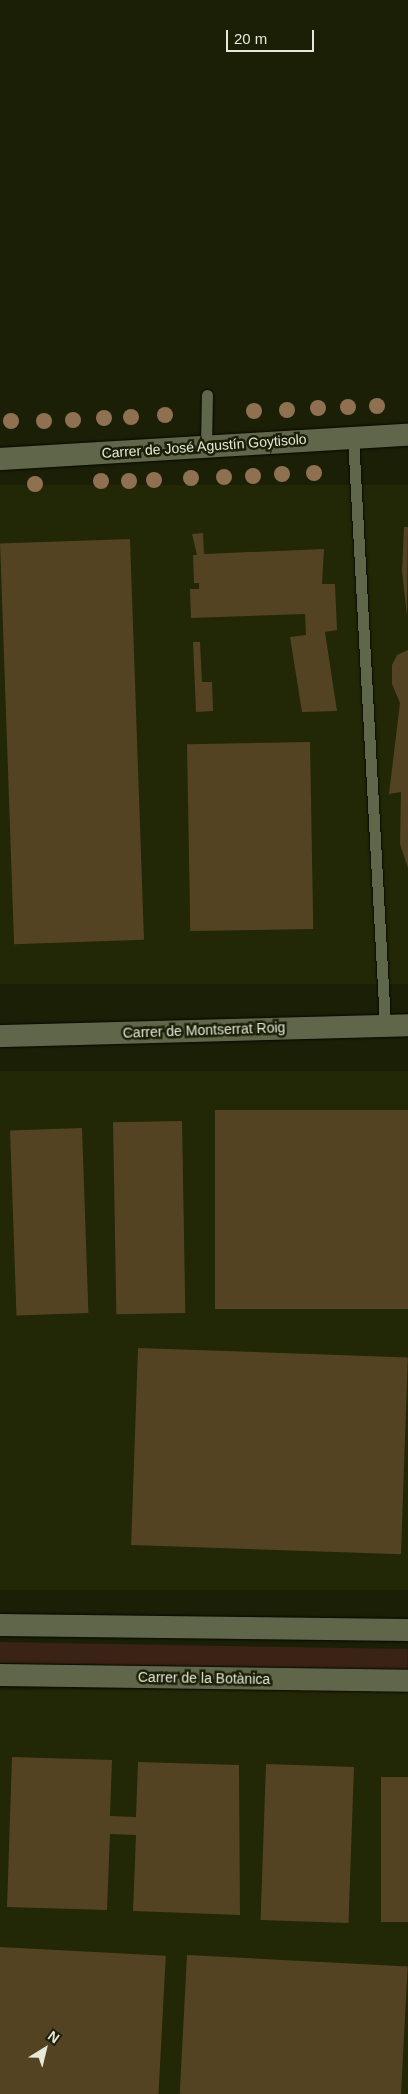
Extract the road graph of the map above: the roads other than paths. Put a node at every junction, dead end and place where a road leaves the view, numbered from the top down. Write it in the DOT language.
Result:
graph roads {
  1 [pos="207,395"];
  2 [pos="408,435"];
  3 [pos="353,437"];
  4 [pos="206,445"];
  5 [pos="0,459"];
  6 [pos="385,1025"];
  7 [pos="408,1025"];
  8 [pos="0,1036"];
  9 [pos="0,1625"];
  10 [pos="408,1630"];
  11 [pos="0,1675"];
  12 [pos="408,1681"];
  1 -- 4 [label="lane"];
  2 -- 3 [label="street, Carrer de José Agustín Goytisolo"];
  3 -- 4 [label="street, Carrer de José Agustín Goytisolo"];
  3 -- 6 [label="lane"];
  4 -- 5 [label="street, Carrer de José Agustín Goytisolo"];
  6 -- 7 [label="street, Carrer de Montserrat Roig"];
  6 -- 8 [label="street, Carrer de Montserrat Roig"];
  9 -- 10 [label="street"];
  11 -- 12 [label="street, Carrer de la Botànica"];
}
